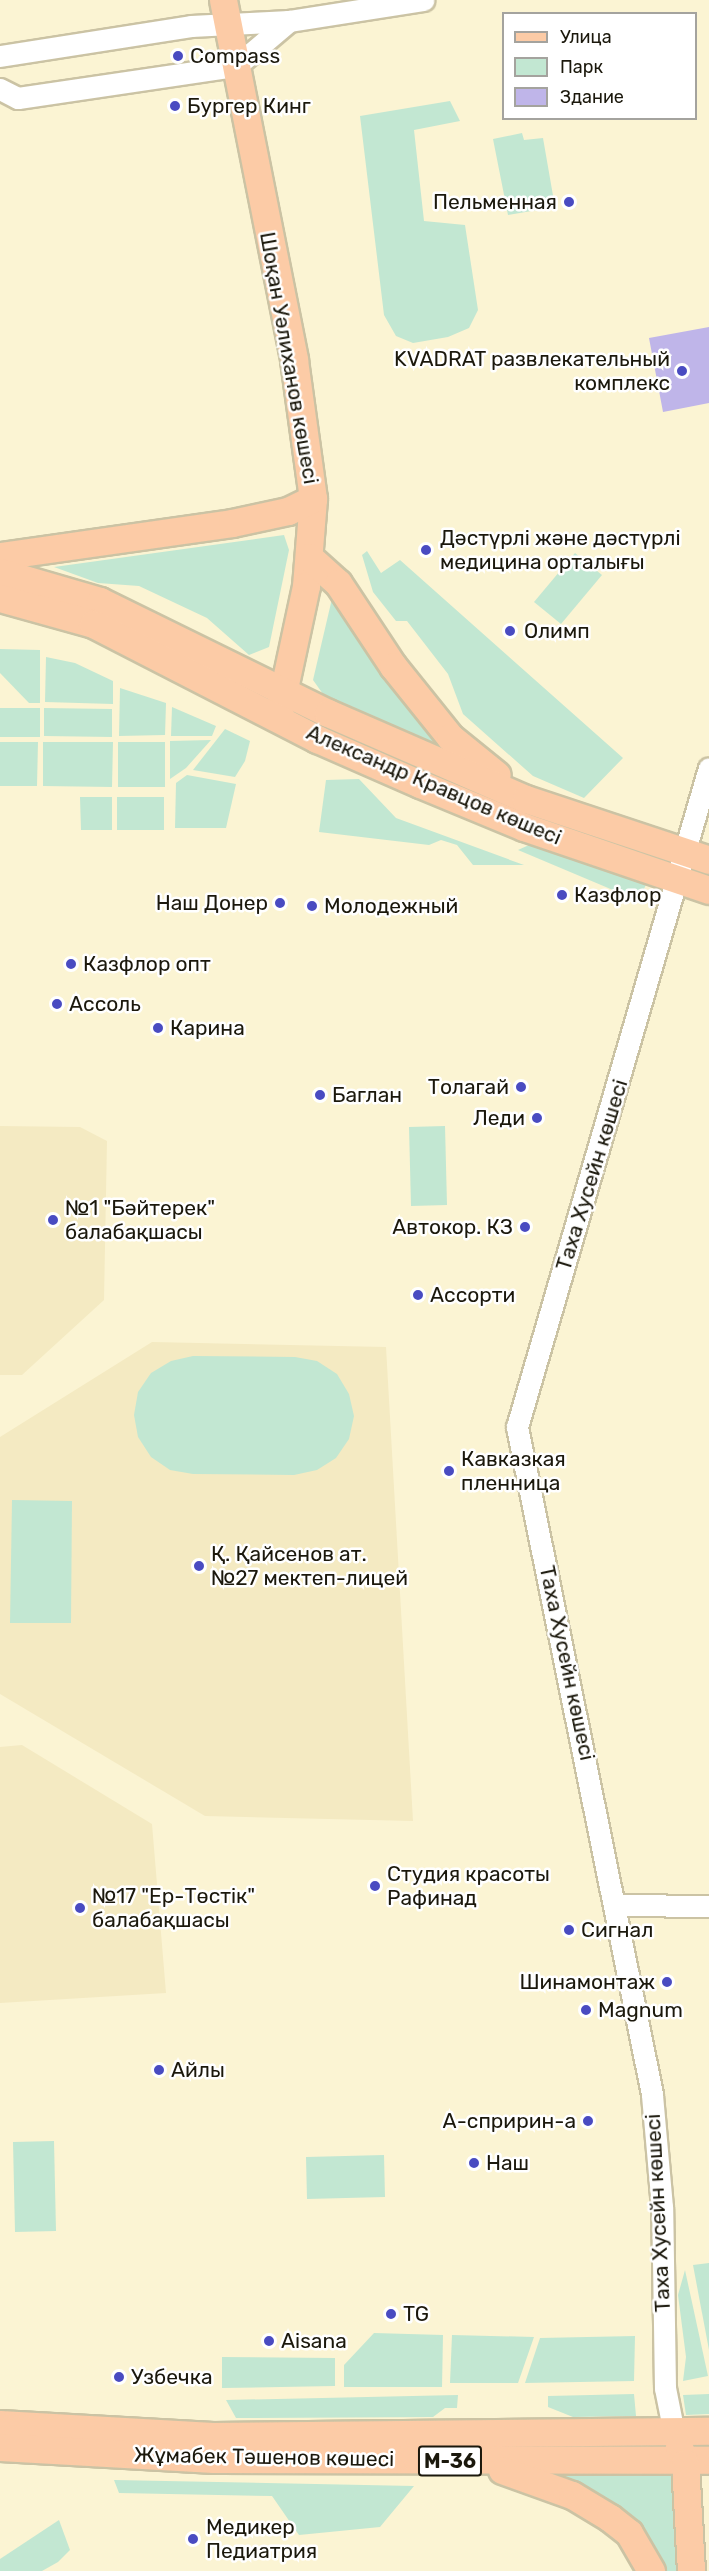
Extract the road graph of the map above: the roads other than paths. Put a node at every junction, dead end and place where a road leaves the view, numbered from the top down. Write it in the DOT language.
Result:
graph roads {
  1 [pos="423,0"];
  2 [pos="225,11"];
  3 [pos="289,21"];
  4 [pos="0,56"];
  5 [pos="236,66"];
  6 [pos="0,88"];
  7 [pos="313,499"];
  8 [pos="0,556"];
  9 [pos="309,557"];
  10 [pos="0,572"];
  11 [pos="0,598"];
  12 [pos="283,690"];
  13 [pos="278,717"];
  14 [pos="709,768"];
  15 [pos="526,798"];
  16 [pos="698,857"];
  17 [pos="679,881"];
  18 [pos="709,890"];
  19 [pos="617,1905"];
  20 [pos="709,1906"];
  21 [pos="0,2424"];
  22 [pos="674,2433"];
  23 [pos="0,2447"];
  24 [pos="703,2448"];
  25 [pos="469,2461"];
  26 [pos="651,2571"];
  27 [pos="691,2571"];
  1 -- 3 [label="street"];
  2 -- 3 [label="street"];
  2 -- 4 [label="street"];
  2 -- 5 [label="main road, Шоқан Уәлиханов көшесі"];
  3 -- 5 [label="street"];
  5 -- 6 [label="street"];
  5 -- 7 [label="main road, Шоқан Уәлиханов көшесі"];
  7 -- 8 [label="main road"];
  7 -- 9 [label="main road, Шоқан Уәлиханов көшесі"];
  9 -- 12 [label="main road, Шоқан Уәлиханов көшесі"];
  9 -- 15 [label="main road"];
  10 -- 12 [label="main road, Александр Кравцов көшесі"];
  11 -- 13 [label="main road, Александр Кравцов көшесі"];
  12 -- 13 [label="main road, Шоқан Уәлиханов көшесі"];
  12 -- 15 [label="main road, Александр Кравцов көшесі"];
  13 -- 17 [label="main road, Александр Кравцов көшесі"];
  14 -- 16 [label="street, Таха Хусейн көшесі"];
  15 -- 16 [label="main road, Александр Кравцов көшесі"];
  16 -- 17 [label="street, Таха Хусейн көшесі"];
  17 -- 18 [label="main road, Александр Кравцов көшесі"];
  17 -- 19 [label="street, Таха Хусейн көшесі"];
  19 -- 20 [label="street"];
  19 -- 22 [label="street, Таха Хусейн көшесі"];
  21 -- 22 [label="main road, Жұмабек Тәшенов көшесі / M-36"];
  22 -- 24 [label="main road, Таха Хусейн көшесі"];
  23 -- 25 [label="main road, Жұмабек Тәшенов көшесі / M-36"];
  24 -- 25 [label="main road, Жұмабек Тәшенов көшесі / M-36"];
  24 -- 27 [label="main road, Таха Хусейн көшесі"];
  25 -- 26 [label="main road"];
}
